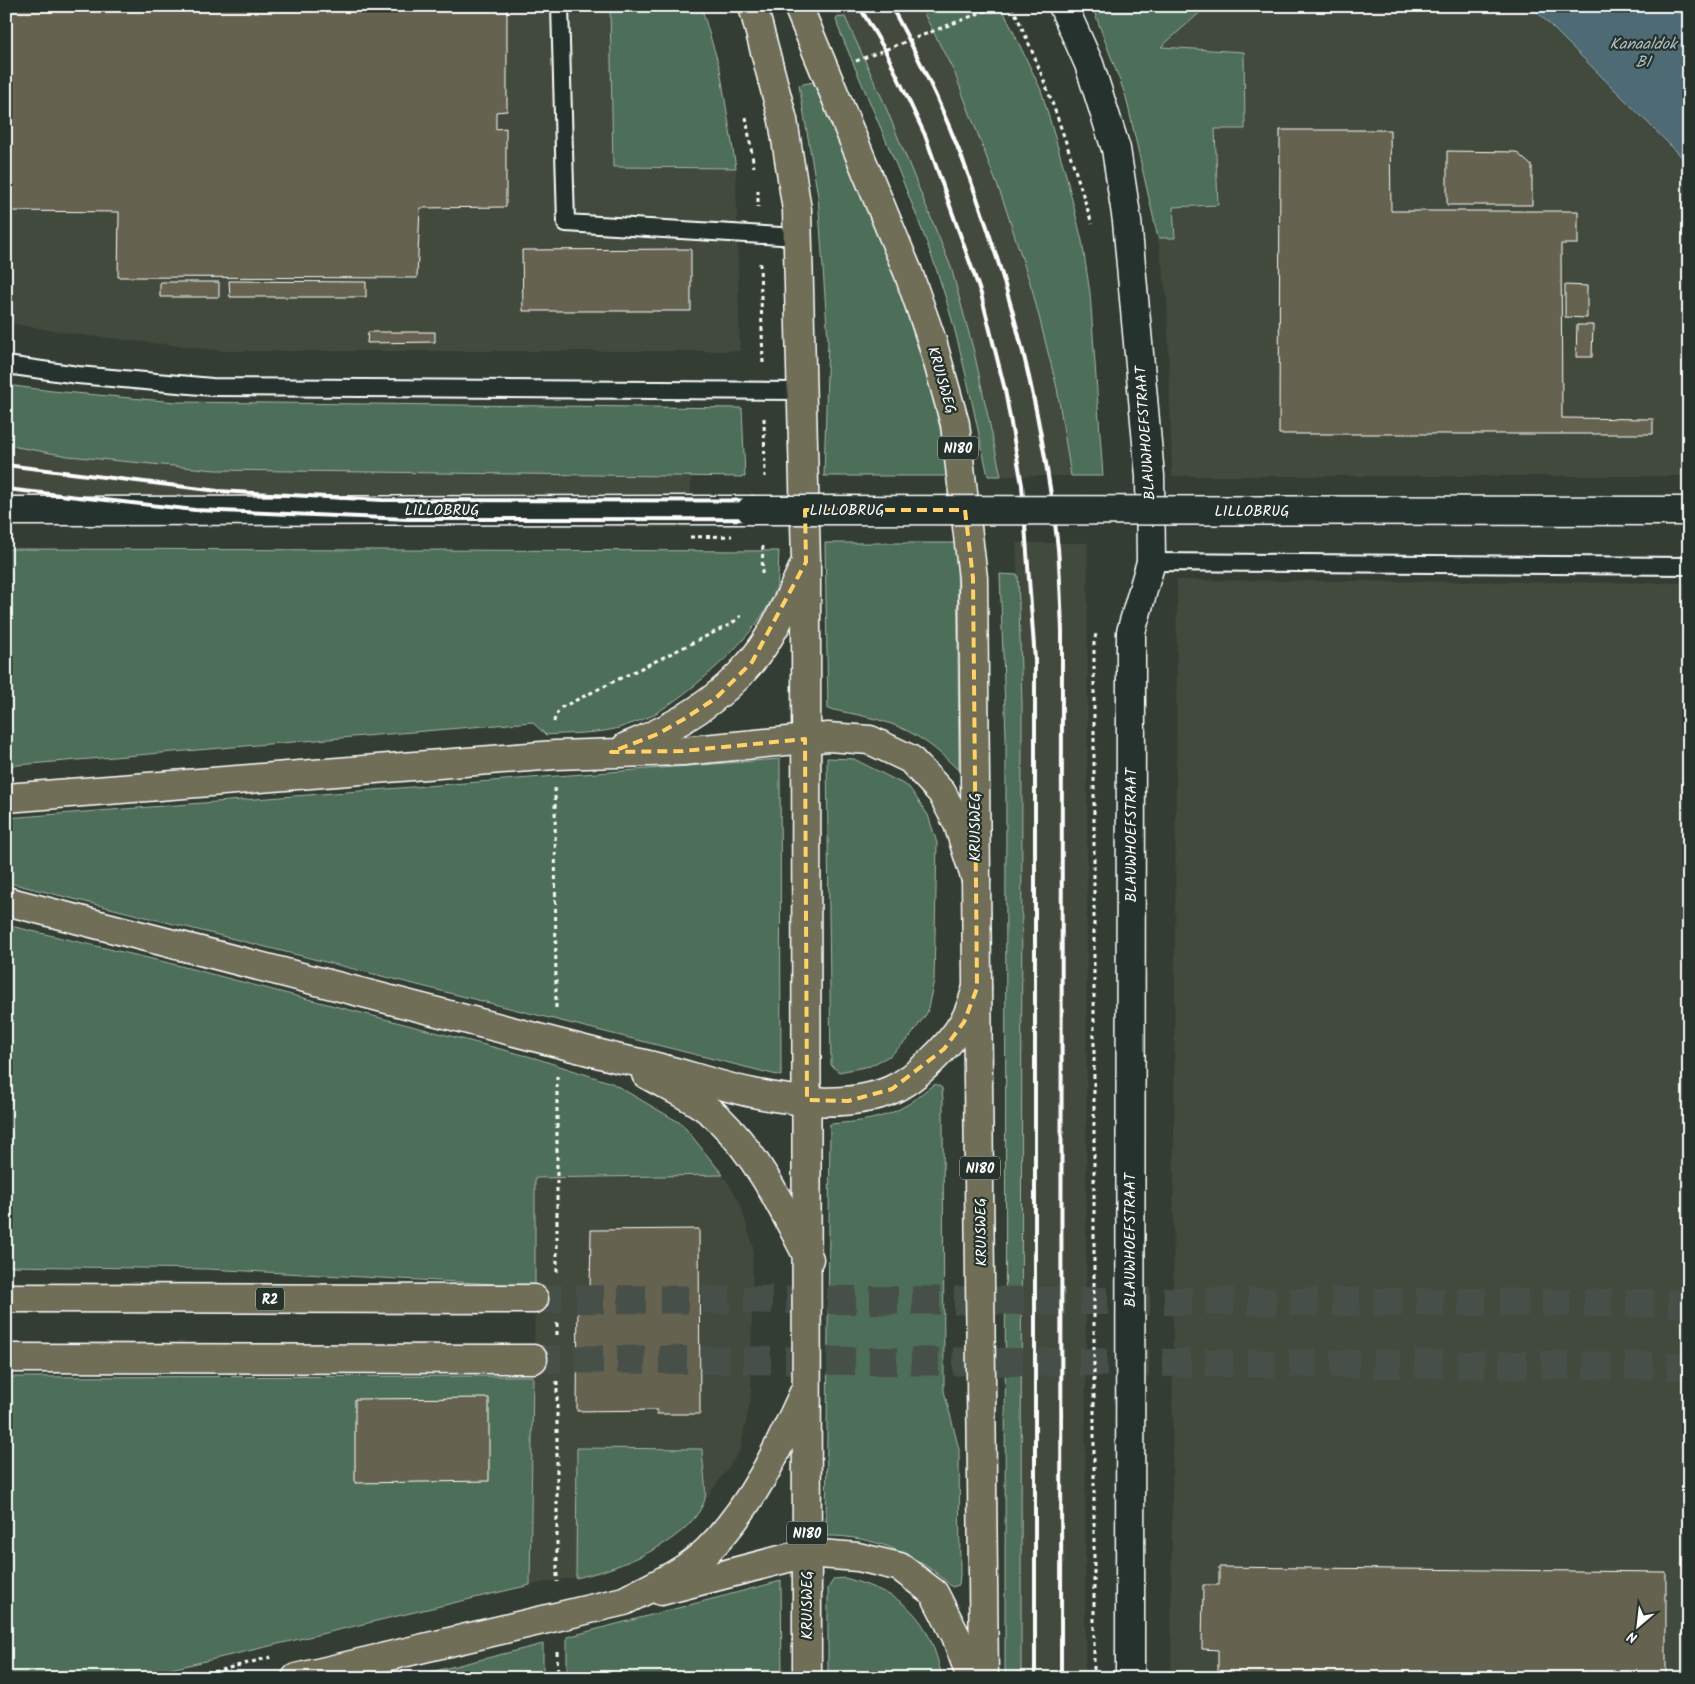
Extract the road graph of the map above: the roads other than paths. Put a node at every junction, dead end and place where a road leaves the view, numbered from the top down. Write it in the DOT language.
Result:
graph roads {
  1 [pos="560,6"];
  2 [pos="754,6"];
  3 [pos="798,6"];
  4 [pos="812,6"];
  5 [pos="1063,6"];
  6 [pos="813,41"];
  7 [pos="797,237"];
  8 [pos="6,365"];
  9 [pos="801,391"];
  10 [pos="6,511"];
  11 [pos="1689,511"];
  12 [pos="806,562"];
  13 [pos="1151,562"];
  14 [pos="1689,566"];
  15 [pos="805,739"];
  16 [pos="611,752"];
  17 [pos="6,798"];
  18 [pos="976,880"];
  19 [pos="6,901"];
  20 [pos="977,988"];
  21 [pos="620,1059"];
  22 [pos="807,1100"];
  23 [pos="809,1259"];
  24 [pos="6,1298"];
  25 [pos="534,1299"];
  26 [pos="6,1358"];
  27 [pos="534,1359"];
  28 [pos="806,1388"];
  29 [pos="807,1553"];
  30 [pos="624,1601"];
  31 [pos="296,1678"];
  32 [pos="807,1678"];
  33 [pos="971,1678"];
  34 [pos="984,1678"];
  35 [pos="1130,1678"];
  1 -- 7 [label="lane"];
  2 -- 7 [label="main road, KRUISWEG / N180"];
  3 -- 6 [label="main road, KRUISWEG / N180"];
  4 -- 6 [label="street"];
  5 -- 13 [label="street, BLAUWHOEFSTRAAT"];
  6 -- 18 [label="main road, KRUISWEG / N180"];
  7 -- 9 [label="main road, KRUISWEG / N180"];
  8 -- 9 [label="lane"];
  9 -- 12 [label="main road, KRUISWEG / N180"];
  10 -- 11 [label="street, LILLOBRUG, bridge"];
  12 -- 15 [label="main road, KRUISWEG / N180"];
  12 -- 16 [label="main road"];
  13 -- 14 [label="lane"];
  13 -- 35 [label="street, BLAUWHOEFSTRAAT"];
  15 -- 16 [label="main road"];
  15 -- 18 [label="main road"];
  15 -- 22 [label="main road, KRUISWEG / N180"];
  16 -- 17 [label="main road"];
  18 -- 20 [label="main road, KRUISWEG / N180"];
  19 -- 21 [label="main road"];
  20 -- 22 [label="main road"];
  20 -- 34 [label="main road, KRUISWEG / N180"];
  21 -- 22 [label="main road"];
  21 -- 23 [label="main road"];
  22 -- 23 [label="main road, KRUISWEG / N180"];
  23 -- 28 [label="main road, KRUISWEG / N180"];
  24 -- 25 [label="main road, R2"];
  26 -- 27 [label="main road"];
  28 -- 29 [label="main road, KRUISWEG / N180"];
  28 -- 30 [label="main road"];
  29 -- 30 [label="main road"];
  29 -- 32 [label="main road, KRUISWEG / N180"];
  29 -- 33 [label="main road"];
  30 -- 31 [label="main road"];
}
